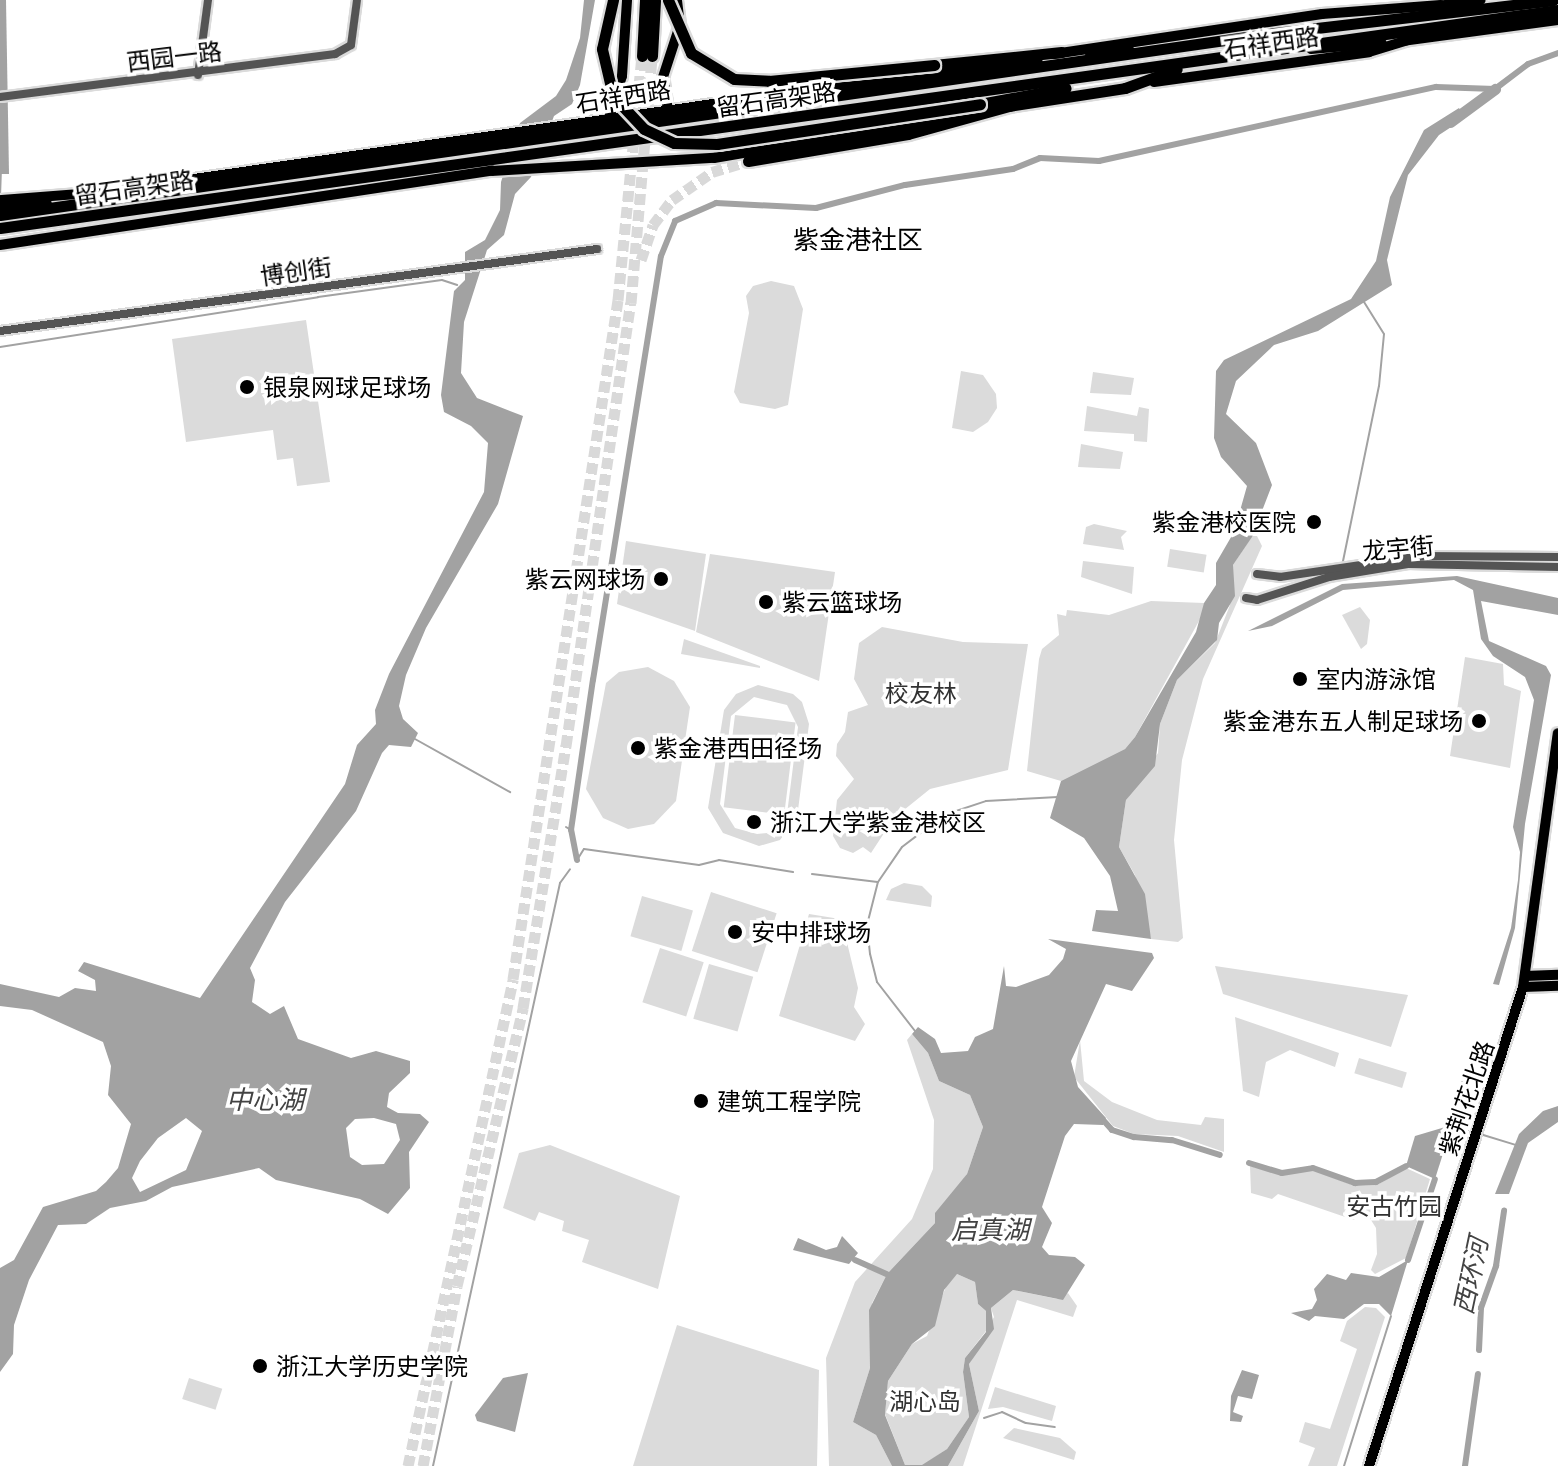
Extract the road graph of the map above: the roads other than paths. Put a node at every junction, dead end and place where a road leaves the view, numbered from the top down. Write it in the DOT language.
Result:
graph roads {
  1 [pos="208,0"];
  2 [pos="357,0"];
  3 [pos="613,0"];
  4 [pos="627,0"];
  5 [pos="645,0"];
  6 [pos="655,0"];
  7 [pos="668,0"];
  8 [pos="677,0"];
  9 [pos="1481,0"];
  10 [pos="1553,0"];
  11 [pos="1441,5"];
  12 [pos="1558,10"];
  13 [pos="1558,20"];
  14 [pos="1274,33"];
  15 [pos="1408,40"];
  16 [pos="1201,47"];
  17 [pos="1289,50"];
  18 [pos="1061,52"];
  19 [pos="1201,61"];
  20 [pos="978,66"];
  21 [pos="1142,70"];
  22 [pos="198,75"];
  23 [pos="1125,88"];
  24 [pos="0,97"];
  25 [pos="978,108"];
  26 [pos="668,111"];
  27 [pos="608,121"];
  28 [pos="551,134"];
  29 [pos="748,161"];
  30 [pos="500,166"];
  31 [pos="4,207"];
  32 [pos="2,236"];
  33 [pos="597,249"];
  34 [pos="0,331"];
  35 [pos="1558,557"];
  36 [pos="1357,567"];
  37 [pos="1558,567"];
  38 [pos="1329,572"];
  39 [pos="1257,574"];
  40 [pos="1246,598"];
  41 [pos="1558,733"];
  42 [pos="1558,975"];
  43 [pos="1524,982"];
  44 [pos="1558,986"];
  45 [pos="1369,1466"];
  1 -- 22 [label="street"];
  2 -- 22 [label="street, 西园一路"];
  3 -- 25 [label="highway, bridge"];
  4 -- 27 [label="main road"];
  5 -- 6 [label="highway"];
  7 -- 18 [label="highway, bridge"];
  8 -- 26 [label="main road"];
  9 -- 11 [label="main road, 石祥西路"];
  10 -- 14 [label="highway, 留石高架路"];
  11 -- 14 [label="main road, 石祥西路"];
  11 -- 18 [label="main road, 石祥西路"];
  12 -- 17 [label="highway, 留石高架路"];
  13 -- 15 [label="main road, 石祥西路"];
  14 -- 16 [label="highway, 留石高架路"];
  15 -- 17 [label="main road, 石祥西路"];
  15 -- 23 [label="main road, 石祥西路"];
  16 -- 20 [label="highway"];
  16 -- 28 [label="highway, 留石高架路"];
  17 -- 19 [label="highway, 留石高架路"];
  18 -- 20 [label="main road, 石祥西路"];
  19 -- 21 [label="highway, 留石高架路"];
  19 -- 23 [label="highway"];
  20 -- 26 [label="main road, 石祥西路"];
  21 -- 25 [label="highway"];
  21 -- 30 [label="highway, 留石高架路"];
  22 -- 24 [label="street, 西园一路"];
  23 -- 25 [label="highway, 石祥西路"];
  25 -- 29 [label="highway"];
  25 -- 30 [label="main road, 石祥西路"];
  26 -- 27 [label="main road, 石祥西路"];
  27 -- 28 [label="main road, 石祥西路"];
  28 -- 31 [label="main road, 石祥西路"];
  28 -- 31 [label="highway, 留石高架路"];
  30 -- 32 [label="main road, 石祥西路"];
  30 -- 32 [label="highway, 留石高架路"];
  33 -- 34 [label="street, 博创街"];
  35 -- 36 [label="street, 龙宇街"];
  36 -- 37 [label="street, 龙宇街"];
  36 -- 38 [label="street, 龙宇街"];
  38 -- 39 [label="street, 龙宇街"];
  38 -- 40 [label="street, 龙宇街"];
  41 -- 43 [label="main road, 紫荆花北路"];
  42 -- 43 [label="main road"];
  43 -- 44 [label="main road"];
  43 -- 45 [label="main road, 紫荆花北路"];
}
